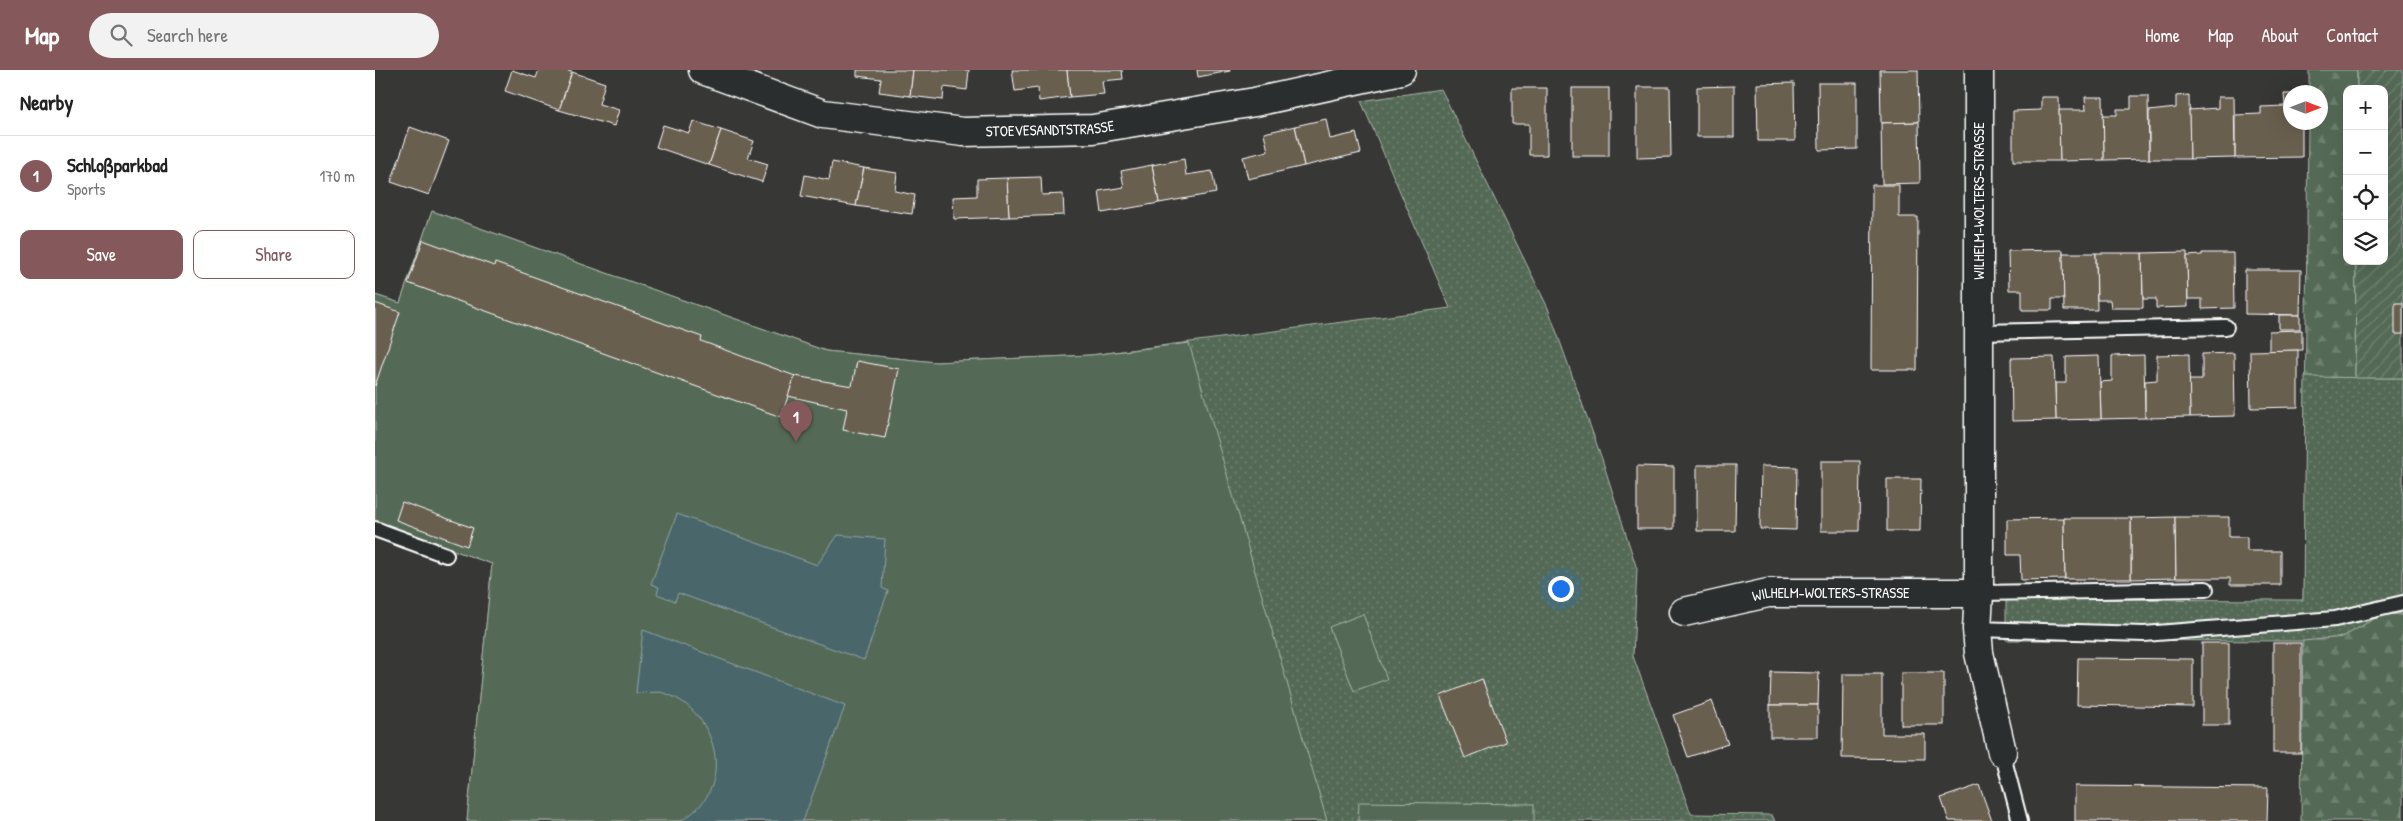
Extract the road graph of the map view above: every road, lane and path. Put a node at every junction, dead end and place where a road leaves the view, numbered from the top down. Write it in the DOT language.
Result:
graph roads {
  1 [pos="703,70"];
  2 [pos="1401,70"];
  3 [pos="1979,70"];
  4 [pos="2226,327"];
  5 [pos="1979,332"];
  6 [pos="375,529"];
  7 [pos="446,555"];
  8 [pos="2206,589"];
  9 [pos="1979,593"];
  10 [pos="2403,603"];
  11 [pos="1684,612"];
  12 [pos="1977,629"];
  13 [pos="2002,752"];
  14 [pos="2020,821"];
  1 -- 2 [label="street, STOEVESANDTSTRASSE"];
  3 -- 5 [label="street, WILHELM-WOLTERS-STRASSE"];
  4 -- 5 [label="lane"];
  5 -- 9 [label="street, WILHELM-WOLTERS-STRASSE"];
  6 -- 7 [label="lane"];
  8 -- 9 [label="lane, WILHELM-WOLTERS-STRASSE"];
  9 -- 11 [label="street, WILHELM-WOLTERS-STRASSE"];
  9 -- 12 [label="street, WILHELM-WOLTERS-STRASSE"];
  10 -- 12 [label="lane"];
  12 -- 13 [label="street, WILHELM-WOLTERS-STRASSE"];
  13 -- 14 [label="lane, WILHELM-WOLTERS-STRASSE"];
}
